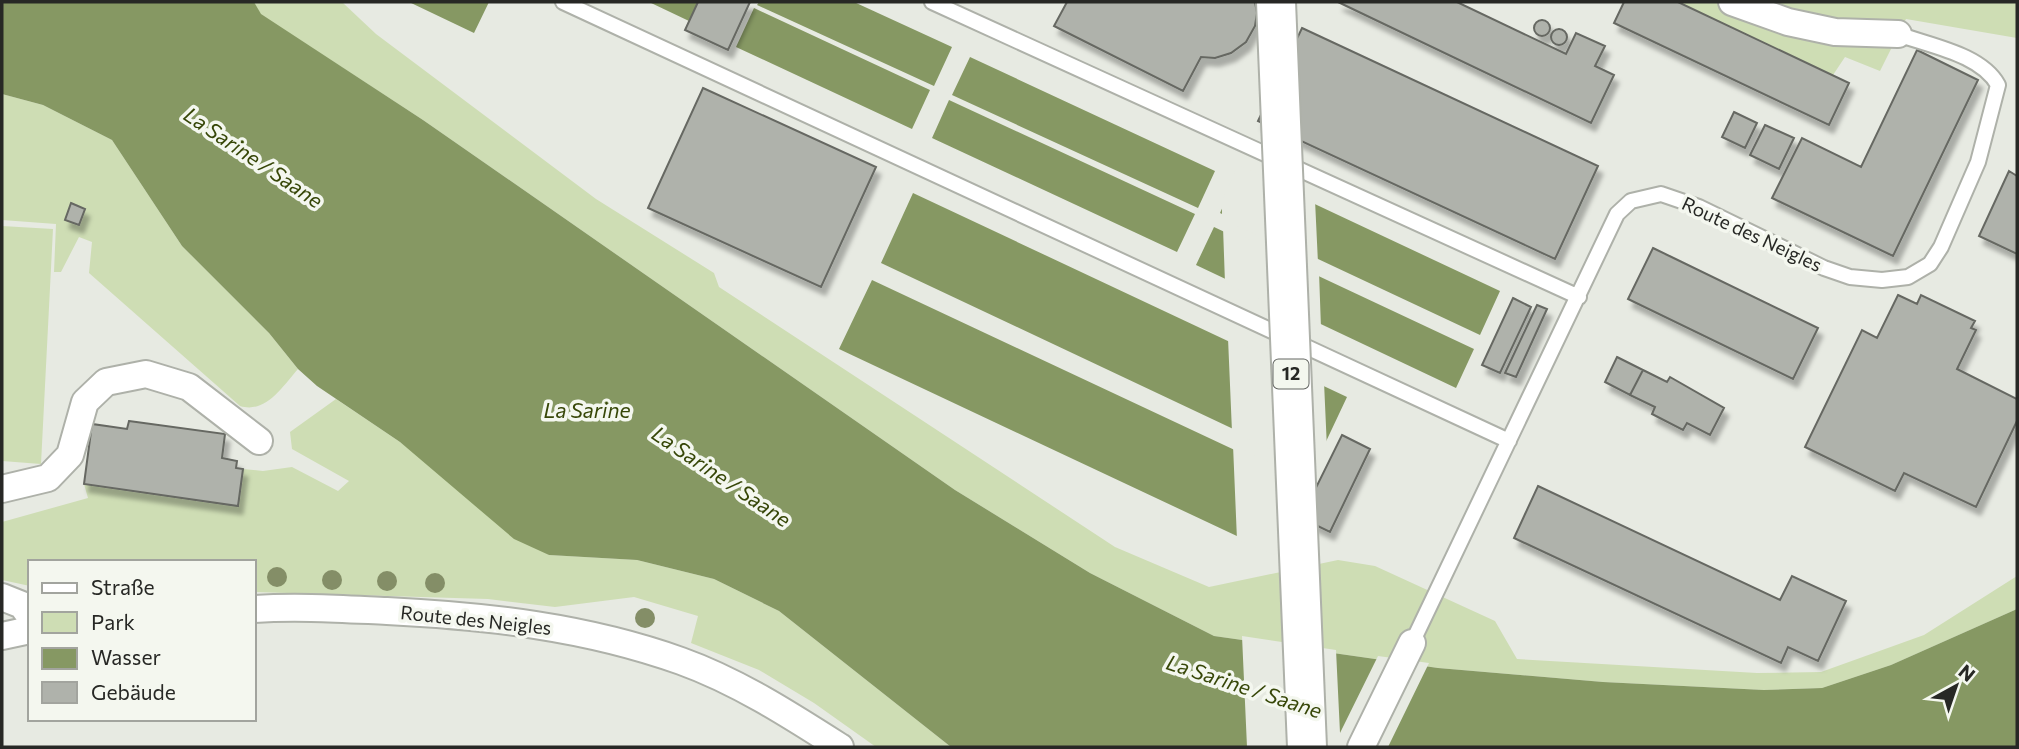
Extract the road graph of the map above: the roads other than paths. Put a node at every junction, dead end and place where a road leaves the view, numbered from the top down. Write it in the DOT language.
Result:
graph roads {
  1 [pos="563,2"];
  2 [pos="932,2"];
  3 [pos="1276,2"];
  4 [pos="1732,2"];
  5 [pos="1898,34"];
  6 [pos="1579,297"];
  7 [pos="259,441"];
  8 [pos="1509,441"];
  9 [pos="2,489"];
  10 [pos="2,597"];
  11 [pos="256,609"];
  12 [pos="28,613"];
  13 [pos="28,630"];
  14 [pos="2,636"];
  15 [pos="1412,643"];
  16 [pos="840,747"];
  17 [pos="1307,747"];
  18 [pos="1362,747"];
  1 -- 8 [label="lane"];
  2 -- 6 [label="lane"];
  3 -- 17 [label="main road, 12, bridge"];
  4 -- 5 [label="street"];
  5 -- 6 [label="lane, Route des Neigles"];
  6 -- 8 [label="lane, Route des Neigles"];
  7 -- 9 [label="street"];
  8 -- 15 [label="lane, Route des Neigles"];
  10 -- 12 [label="street"];
  11 -- 16 [label="street, Route des Neigles"];
  13 -- 14 [label="street"];
  15 -- 18 [label="street"];
}
